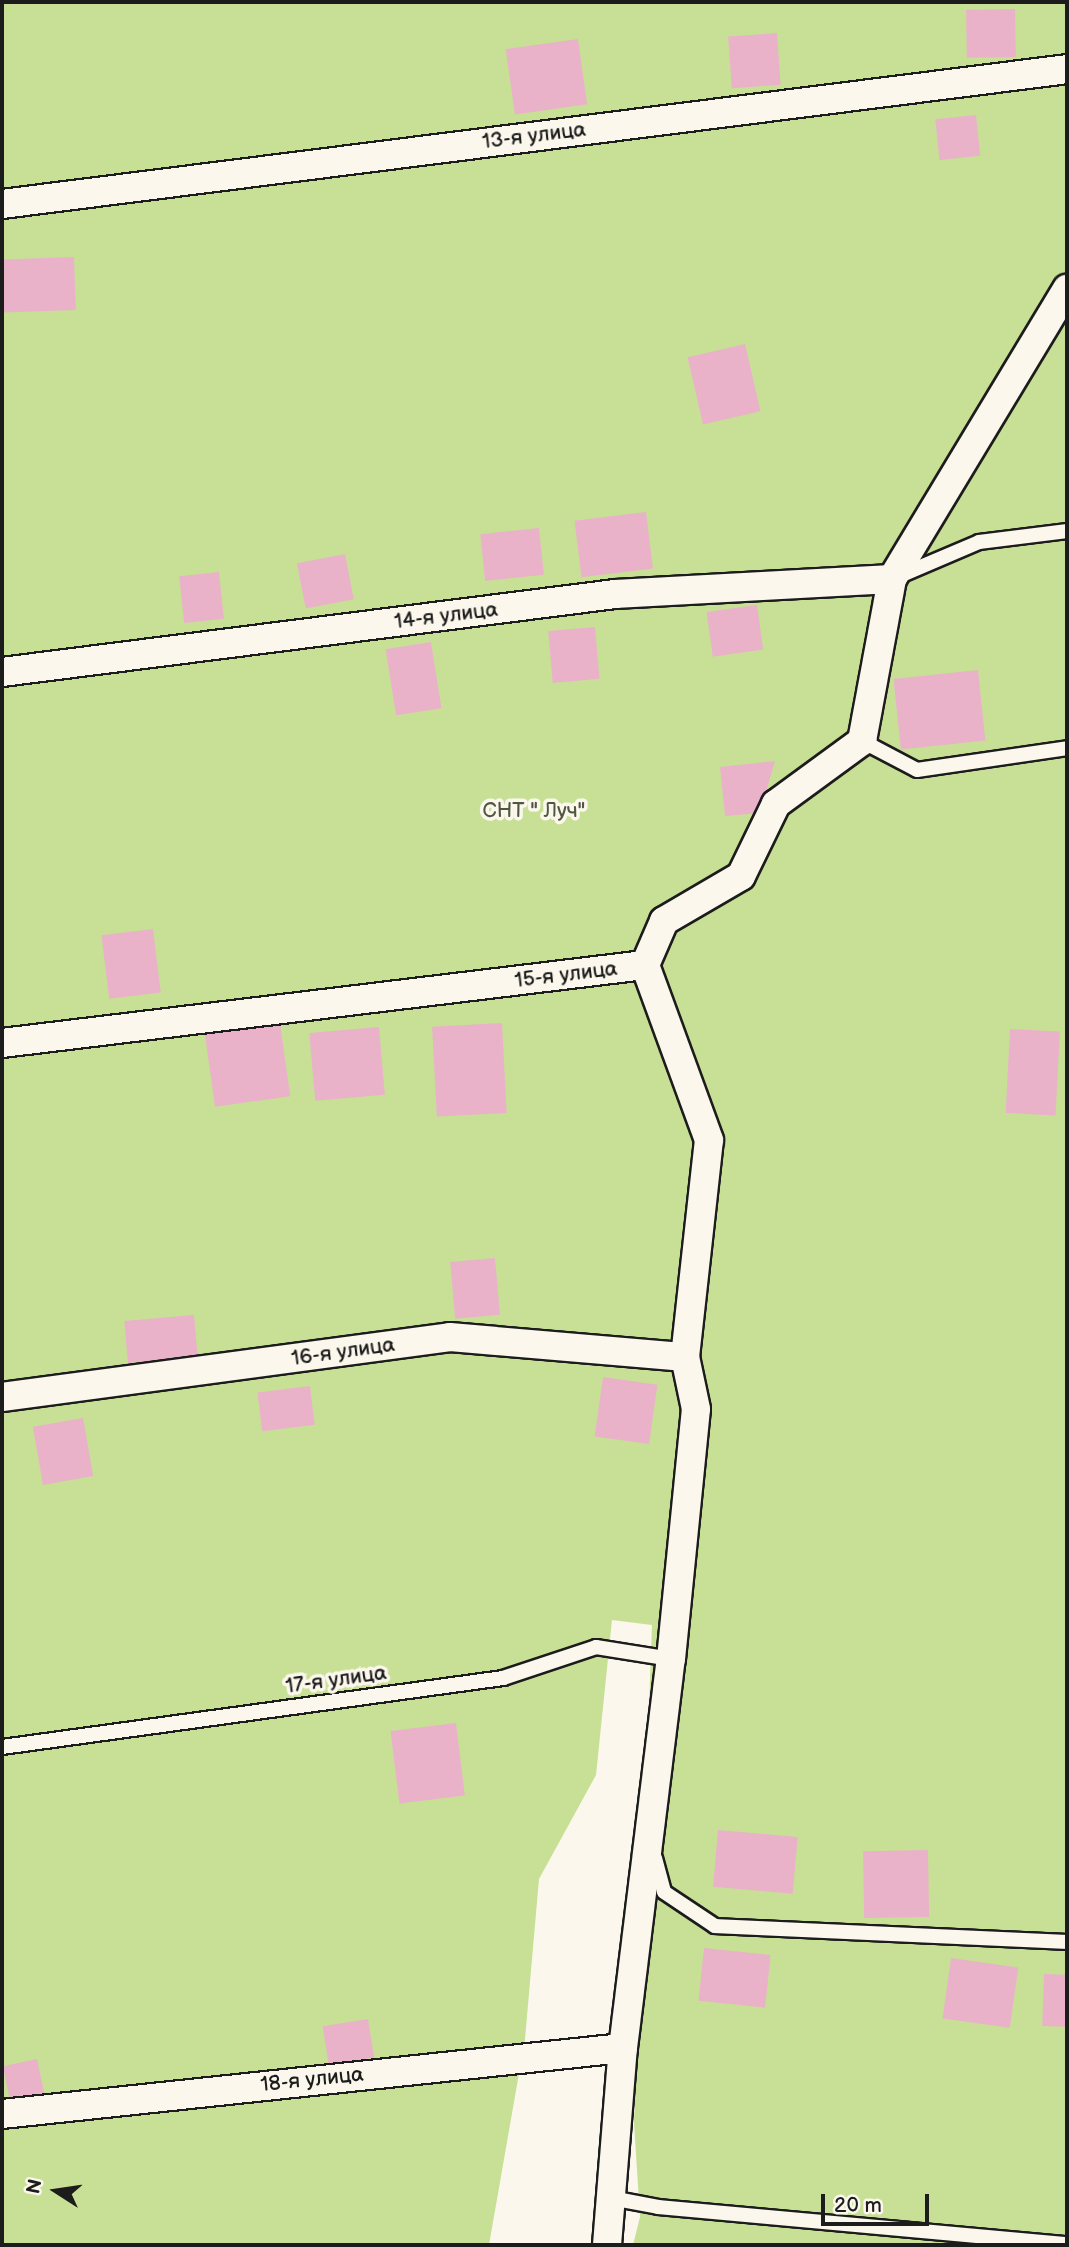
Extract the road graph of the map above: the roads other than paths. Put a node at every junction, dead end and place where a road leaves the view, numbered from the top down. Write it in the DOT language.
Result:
graph roads {
  1 [pos="1067,69"];
  2 [pos="2,204"];
  3 [pos="1067,289"];
  4 [pos="1067,531"];
  5 [pos="892,579"];
  6 [pos="2,672"];
  7 [pos="862,741"];
  8 [pos="1067,748"];
  9 [pos="645,965"];
  10 [pos="2,1043"];
  11 [pos="685,1357"];
  12 [pos="2,1397"];
  13 [pos="671,1659"];
  14 [pos="2,1747"];
  15 [pos="649,1836"];
  16 [pos="1067,1942"];
  17 [pos="622,2048"];
  18 [pos="2,2114"];
  19 [pos="611,2198"];
  20 [pos="1067,2244"];
  21 [pos="607,2245"];
  1 -- 2 [label="street, 13-я улица"];
  3 -- 5 [label="street"];
  4 -- 5 [label="lane"];
  5 -- 6 [label="street, 14-я улица"];
  5 -- 7 [label="street"];
  7 -- 8 [label="lane"];
  7 -- 9 [label="street, 15-я улица"];
  9 -- 10 [label="street, 15-я улица"];
  9 -- 11 [label="street"];
  11 -- 12 [label="street, 16-я улица"];
  11 -- 13 [label="street"];
  13 -- 14 [label="lane, 17-я улица"];
  13 -- 15 [label="street"];
  15 -- 16 [label="lane"];
  15 -- 17 [label="street"];
  17 -- 18 [label="street, 18-я улица"];
  17 -- 19 [label="street"];
  19 -- 20 [label="lane"];
  19 -- 21 [label="street"];
}
